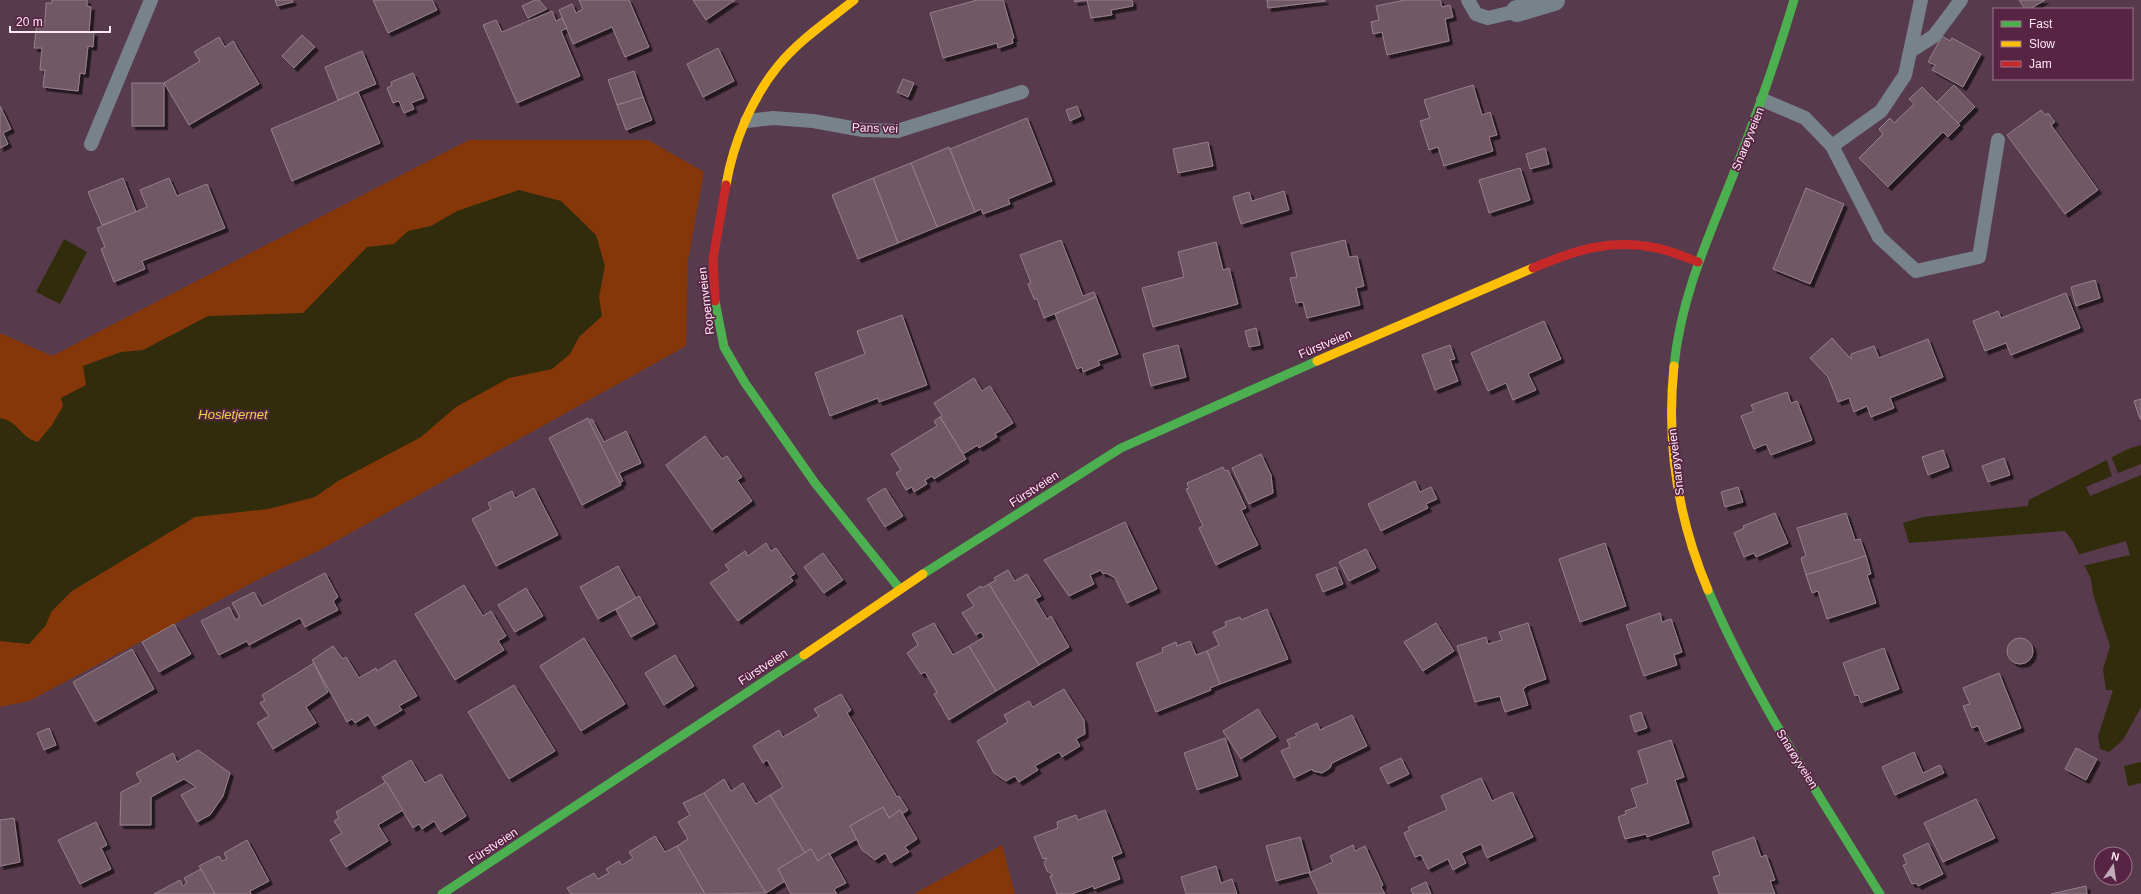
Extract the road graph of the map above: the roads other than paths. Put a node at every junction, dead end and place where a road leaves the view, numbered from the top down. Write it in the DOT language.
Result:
graph roads {
  1 [pos="151,0"];
  2 [pos="854,0"];
  3 [pos="1468,0"];
  4 [pos="1554,0"];
  5 [pos="1794,0"];
  6 [pos="1921,0"];
  7 [pos="1961,0"];
  8 [pos="1517,11"];
  9 [pos="1912,50"];
  10 [pos="1022,92"];
  11 [pos="1763,100"];
  12 [pos="747,121"];
  13 [pos="1998,140"];
  14 [pos="91,144"];
  15 [pos="1832,146"];
  16 [pos="1698,262"];
  17 [pos="900,589"];
  18 [pos="442,894"];
  19 [pos="1880,894"];
  1 -- 14 [label="lane"];
  2 -- 12 [label="street, Ropernveien"];
  3 -- 8 [label="lane"];
  4 -- 8 [label="street"];
  5 -- 11 [label="street, Snarøyveien"];
  6 -- 9 [label="lane"];
  7 -- 9 [label="lane"];
  9 -- 15 [label="lane"];
  10 -- 12 [label="lane, Pans vei"];
  11 -- 15 [label="lane"];
  11 -- 16 [label="street, Snarøyveien"];
  12 -- 17 [label="street, Ropernveien"];
  13 -- 15 [label="lane"];
  16 -- 17 [label="street, Fürstveien"];
  16 -- 19 [label="street, Snarøyveien"];
  17 -- 18 [label="street, Fürstveien"];
}
